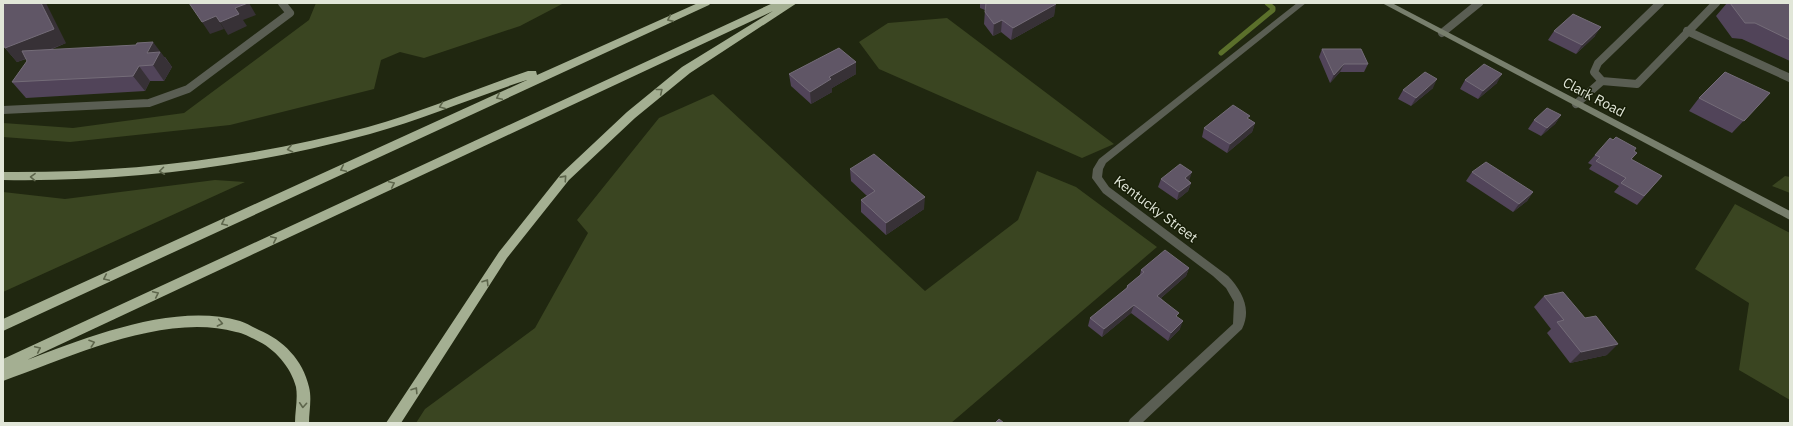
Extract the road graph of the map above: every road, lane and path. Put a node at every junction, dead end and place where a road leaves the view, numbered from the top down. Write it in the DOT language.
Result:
graph roads {
  1 [pos="282,3"];
  2 [pos="706,3"];
  3 [pos="781,3"];
  4 [pos="792,3"];
  5 [pos="1386,3"];
  6 [pos="1479,3"];
  7 [pos="1660,3"];
  8 [pos="1716,3"];
  9 [pos="1298,4"];
  10 [pos="1688,31"];
  11 [pos="1442,33"];
  12 [pos="585,57"];
  13 [pos="1790,78"];
  14 [pos="1602,81"];
  15 [pos="1576,104"];
  16 [pos="4,108"];
  17 [pos="3,176"];
  18 [pos="1745,192"];
  19 [pos="1790,211"];
  20 [pos="1790,216"];
  21 [pos="3,325"];
  22 [pos="3,365"];
  23 [pos="3,375"];
  24 [pos="302,423"];
  25 [pos="393,423"];
  26 [pos="1134,423"];
  1 -- 16 [label="lane"];
  2 -- 12 [label="highway, one-way"];
  22 -- 3 [label="highway, one-way"];
  25 -- 4 [label="highway, one-way"];
  5 -- 11 [label="street, Clark Road"];
  6 -- 11 [label="lane"];
  7 -- 14 [label="lane"];
  8 -- 10 [label="lane"];
  9 -- 26 [label="street, Kentucky Street"];
  10 -- 13 [label="lane"];
  10 -- 14 [label="lane"];
  11 -- 15 [label="street, Clark Road"];
  12 -- 17 [label="highway, one-way"];
  12 -- 21 [label="highway, one-way"];
  14 -- 15 [label="lane"];
  15 -- 18 [label="street, Clark Road"];
  18 -- 19 [label="street"];
  18 -- 20 [label="street, Clark Road"];
  23 -- 24 [label="highway, one-way"];
}
